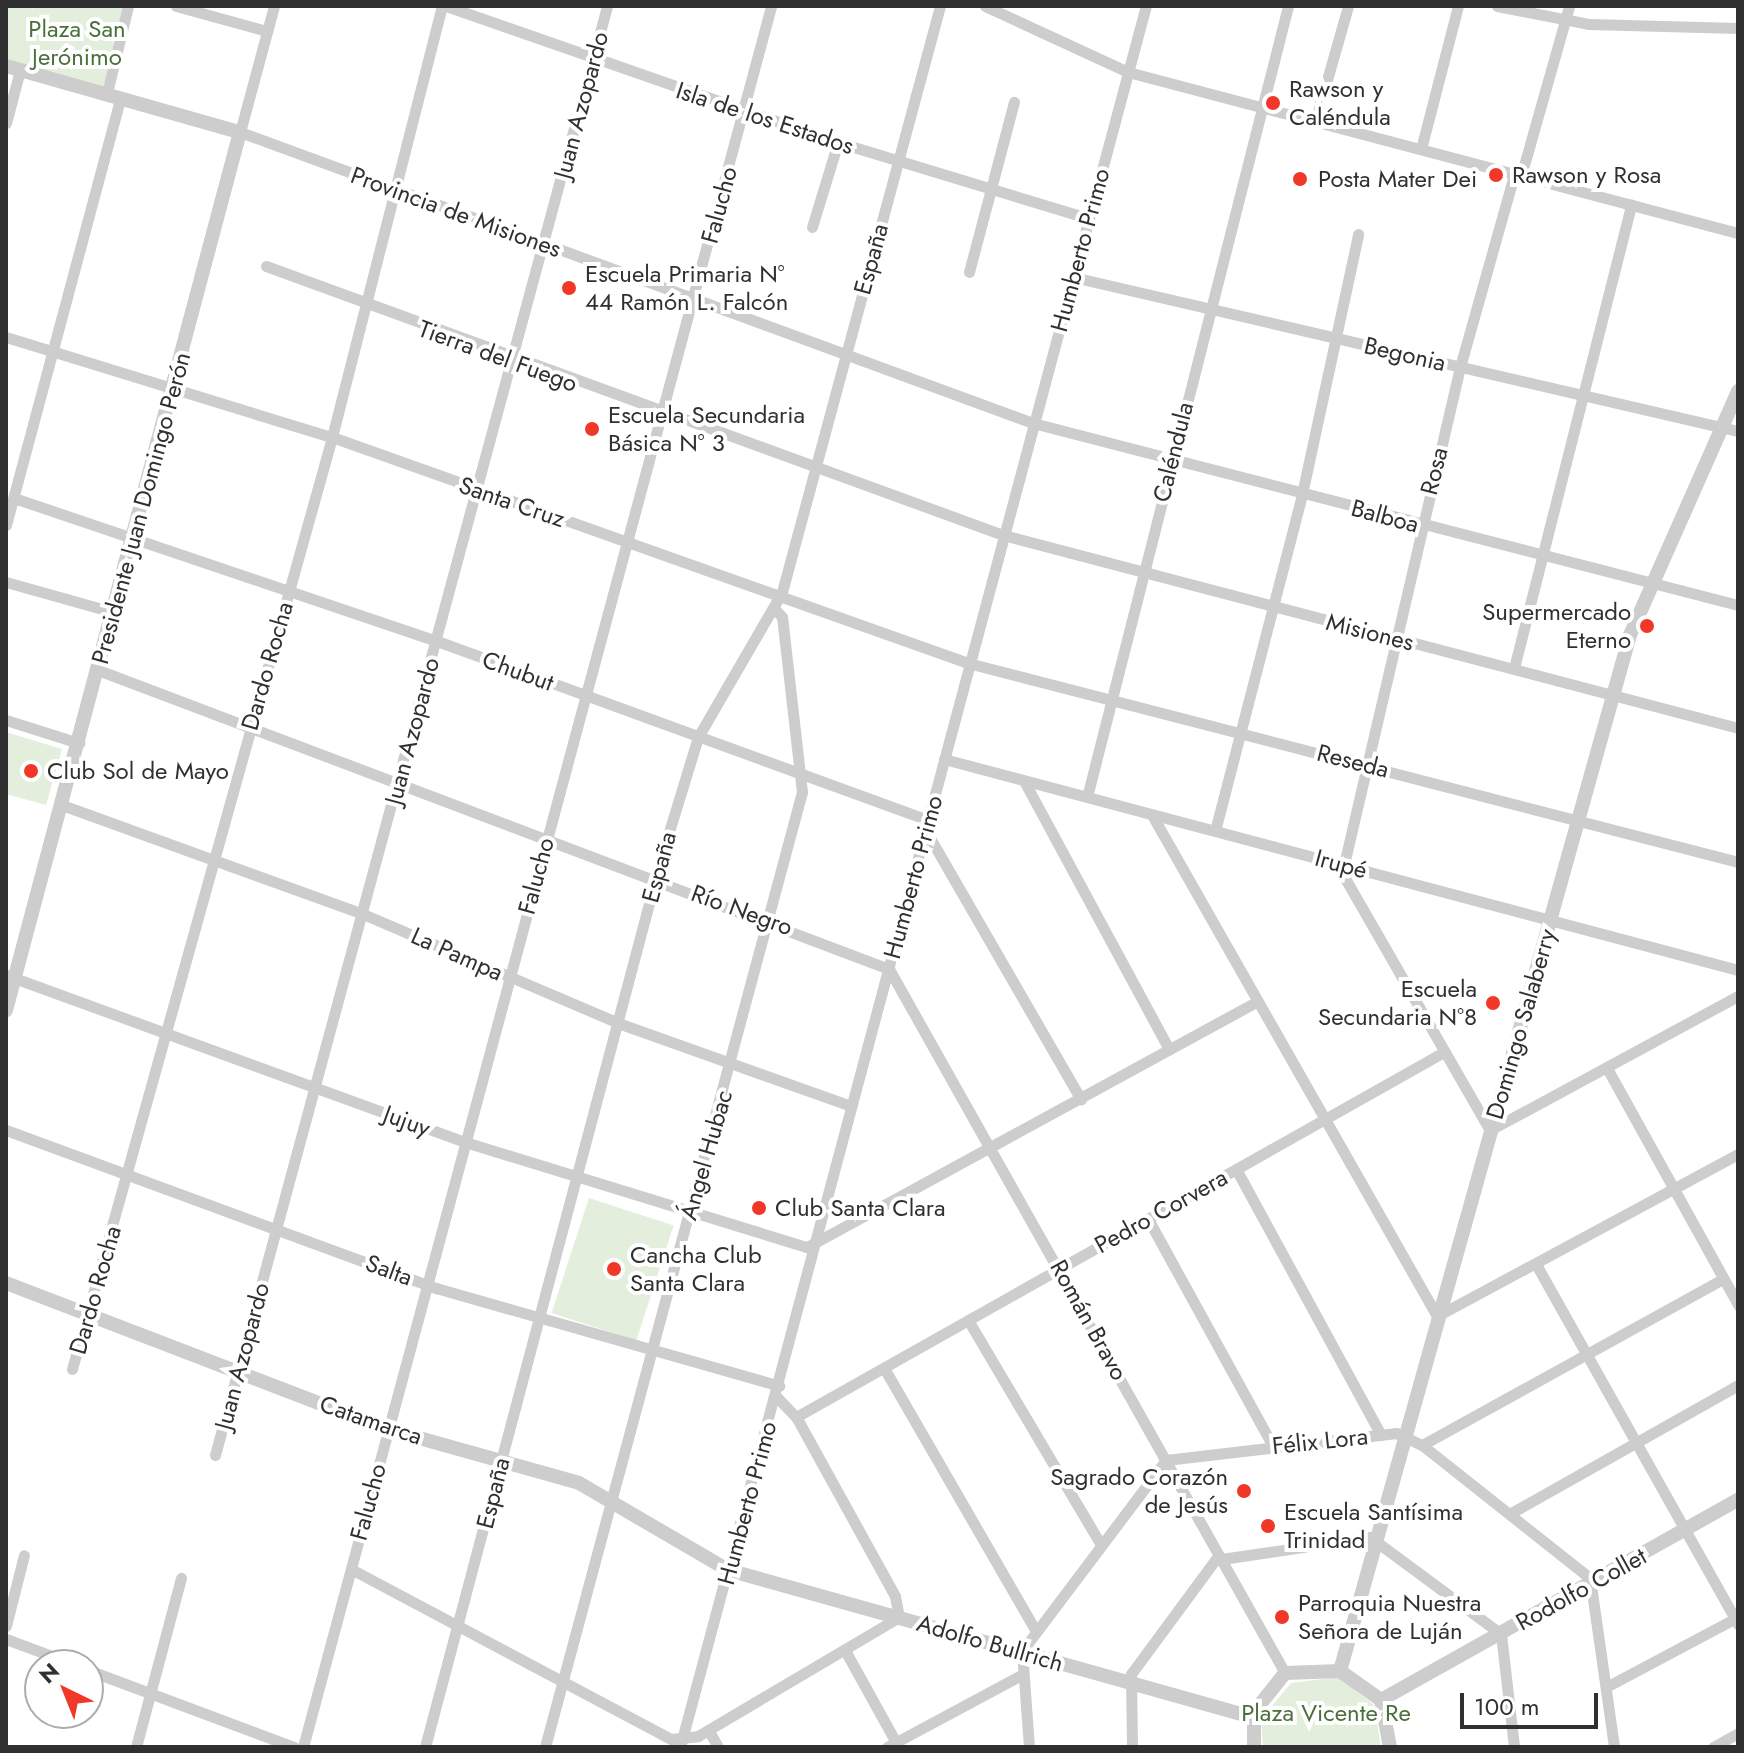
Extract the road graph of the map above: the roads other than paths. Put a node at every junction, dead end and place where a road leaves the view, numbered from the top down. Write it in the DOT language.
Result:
graph roads {
  1 [pos="128,6"];
  2 [pos="176,6"];
  3 [pos="274,6"];
  4 [pos="444,6"];
  5 [pos="607,6"];
  6 [pos="771,6"];
  7 [pos="940,6"];
  8 [pos="985,6"];
  9 [pos="1146,6"];
  10 [pos="1288,6"];
  11 [pos="1348,6"];
  12 [pos="1458,6"];
  13 [pos="1497,6"];
  14 [pos="1569,6"];
  15 [pos="1566,21"];
  16 [pos="1738,28"];
  17 [pos="267,31"];
  18 [pos="593,60"];
  19 [pos="13,68"];
  20 [pos="1128,72"];
  21 [pos="114,95"];
  22 [pos="1014,102"];
  23 [pos="1260,107"];
  24 [pos="745,111"];
  25 [pos="1315,122"];
  26 [pos="6,123"];
  27 [pos="240,132"];
  28 [pos="838,142"];
  29 [pos="1421,149"];
  30 [pos="898,161"];
  31 [pos="1518,176"];
  32 [pos="393,190"];
  33 [pos="991,190"];
  34 [pos="1631,205"];
  35 [pos="1088,218"];
  36 [pos="812,227"];
  37 [pos="1738,233"];
  38 [pos="1358,234"];
  39 [pos="545,243"];
  40 [pos="266,266"];
  41 [pos="969,272"];
  42 [pos="1073,277"];
  43 [pos="693,298"];
  44 [pos="362,306"];
  45 [pos="1209,309"];
  46 [pos="6,337"];
  47 [pos="1338,339"];
  48 [pos="53,350"];
  49 [pos="845,354"];
  50 [pos="512,362"];
  51 [pos="1460,367"];
  52 [pos="173,384"];
  53 [pos="1738,391"];
  54 [pos="1579,394"];
  55 [pos="661,416"];
  56 [pos="1033,423"];
  57 [pos="1721,428"];
  58 [pos="1738,431"];
  59 [pos="332,437"];
  60 [pos="1171,460"];
  61 [pos="814,470"];
  62 [pos="479,491"];
  63 [pos="1302,494"];
  64 [pos="14,498"];
  65 [pos="6,525"];
  66 [pos="1421,526"];
  67 [pos="134,535"];
  68 [pos="1003,535"];
  69 [pos="626,542"];
  70 [pos="1541,557"];
  71 [pos="1143,573"];
  72 [pos="6,582"];
  73 [pos="1650,586"];
  74 [pos="289,589"];
  75 [pos="777,603"];
  76 [pos="1738,605"];
  77 [pos="1273,607"];
  78 [pos="113,612"];
  79 [pos="1395,639"];
  80 [pos="437,641"];
  81 [pos="968,663"];
  82 [pos="1514,668"];
  83 [pos="98,670"];
  84 [pos="1613,693"];
  85 [pos="585,695"];
  86 [pos="1113,699"];
  87 [pos="6,720"];
  88 [pos="1738,728"];
  89 [pos="249,729"];
  90 [pos="1242,732"];
  91 [pos="698,737"];
  92 [pos="79,743"];
  93 [pos="944,759"];
  94 [pos="1364,764"];
  95 [pos="804,776"];
  96 [pos="1024,781"];
  97 [pos="398,784"];
  98 [pos="1087,797"];
  99 [pos="62,805"];
  100 [pos="1152,815"];
  101 [pos="1579,819"];
  102 [pos="927,826"];
  103 [pos="1215,831"];
  104 [pos="546,839"];
  105 [pos="211,859"];
  106 [pos="1738,862"];
  107 [pos="1341,863"];
  108 [pos="656,879"];
  109 [pos="363,914"];
  110 [pos="768,920"];
  111 [pos="1551,920"];
  112 [pos="1738,968"];
  113 [pos="889,969"];
  114 [pos="10,976"];
  115 [pos="509,977"];
  116 [pos="1738,996"];
  117 [pos="1256,1002"];
  118 [pos="6,1010"];
  119 [pos="618,1023"];
  120 [pos="167,1033"];
  121 [pos="1169,1049"];
  122 [pos="1442,1053"];
  123 [pos="731,1064"];
  124 [pos="1608,1070"];
  125 [pos="315,1088"];
  126 [pos="1081,1099"];
  127 [pos="851,1106"];
  128 [pos="1322,1121"];
  129 [pos="6,1130"];
  130 [pos="1490,1130"];
  131 [pos="465,1142"];
  132 [pos="992,1147"];
  133 [pos="1738,1154"];
  134 [pos="1236,1169"];
  135 [pos="128,1175"];
  136 [pos="577,1179"];
  137 [pos="1674,1189"];
  138 [pos="690,1213"];
  139 [pos="1148,1219"];
  140 [pos="276,1229"];
  141 [pos="814,1246"];
  142 [pos="1537,1266"];
  143 [pos="1060,1267"];
  144 [pos="1723,1279"];
  145 [pos="6,1283"];
  146 [pos="427,1284"];
  147 [pos="1738,1305"];
  148 [pos="89,1313"];
  149 [pos="1437,1316"];
  150 [pos="539,1317"];
  151 [pos="968,1320"];
  152 [pos="653,1348"];
  153 [pos="1586,1354"];
  154 [pos="884,1368"];
  155 [pos="72,1369"];
  156 [pos="237,1372"];
  157 [pos="1738,1385"];
  158 [pos="778,1391"];
  159 [pos="796,1417"];
  160 [pos="387,1429"];
  161 [pos="1381,1435"];
  162 [pos="1405,1435"];
  163 [pos="1636,1443"];
  164 [pos="1422,1445"];
  165 [pos="1273,1446"];
  166 [pos="215,1455"];
  167 [pos="502,1457"];
  168 [pos="1166,1460"];
  169 [pos="612,1500"];
  170 [pos="1738,1500"];
  171 [pos="1511,1513"];
  172 [pos="1686,1529"];
  173 [pos="1377,1538"];
  174 [pos="1100,1543"];
  175 [pos="24,1555"];
  176 [pos="1220,1557"];
  177 [pos="351,1569"];
  178 [pos="728,1570"];
  179 [pos="181,1578"];
  180 [pos="1593,1583"];
  181 [pos="899,1617"];
  182 [pos="1737,1619"];
  183 [pos="6,1626"];
  184 [pos="458,1628"];
  185 [pos="1035,1630"];
  186 [pos="1501,1634"];
  187 [pos="6,1639"];
  188 [pos="33,1649"];
  189 [pos="1022,1651"];
  190 [pos="847,1654"];
  191 [pos="1340,1671"];
  192 [pos="1285,1673"];
  193 [pos="1021,1675"];
  194 [pos="104,1676"];
  195 [pos="1128,1682"];
  196 [pos="563,1683"];
  197 [pos="1608,1686"];
  198 [pos="152,1694"];
  199 [pos="1381,1700"];
  200 [pos="1252,1717"];
  201 [pos="709,1731"];
  202 [pos="1738,1733"];
  203 [pos="681,1743"];
  204 [pos="894,1745"];
  205 [pos="136,1747"];
  206 [pos="294,1747"];
  207 [pos="303,1747"];
  208 [pos="425,1747"];
  209 [pos="545,1747"];
  210 [pos="718,1747"];
  211 [pos="1029,1747"];
  212 [pos="1132,1747"];
  213 [pos="1254,1747"];
  214 [pos="1390,1747"];
  215 [pos="1514,1747"];
  216 [pos="1614,1747"];
  217 [pos="1713,1747"];
  1 -- 21 [label="street"];
  2 -- 17 [label="street"];
  3 -- 17 [label="street, Presidente Juan Domingo Perón"];
  4 -- 18 [label="street, Isla de los Estados"];
  4 -- 32 [label="street, Dardo Rocha"];
  5 -- 18 [label="street, Juan Azopardo"];
  6 -- 24 [label="street, Falucho"];
  7 -- 30 [label="street, España"];
  8 -- 20 [label="street"];
  9 -- 20 [label="street, Humberto Primo"];
  10 -- 23 [label="street, Caléndula"];
  11 -- 25 [label="street"];
  12 -- 29 [label="street"];
  13 -- 15 [label="street"];
  14 -- 15 [label="street, Rosa"];
  15 -- 16 [label="street"];
  15 -- 31 [label="street, Rosa"];
  17 -- 27 [label="street, Presidente Juan Domingo Perón"];
  18 -- 24 [label="street, Isla de los Estados"];
  18 -- 39 [label="street, Juan Azopardo"];
  19 -- 21 [label="street"];
  19 -- 26 [label="street"];
  20 -- 23 [label="street"];
  20 -- 35 [label="street, Humberto Primo"];
  21 -- 27 [label="street"];
  21 -- 48 [label="street"];
  22 -- 33 [label="street"];
  23 -- 25 [label="street"];
  23 -- 45 [label="street, Caléndula"];
  24 -- 28 [label="street, Isla de los Estados"];
  24 -- 43 [label="street, Falucho"];
  25 -- 29 [label="street"];
  27 -- 32 [label="street, Provincia de Misiones"];
  27 -- 52 [label="street, Presidente Juan Domingo Perón"];
  28 -- 30 [label="street, Isla de los Estados"];
  28 -- 36 [label="street"];
  29 -- 31 [label="street"];
  30 -- 33 [label="street, Isla de los Estados"];
  30 -- 49 [label="street, España"];
  31 -- 34 [label="street"];
  31 -- 51 [label="street, Rosa"];
  32 -- 39 [label="street, Provincia de Misiones"];
  32 -- 44 [label="street, Dardo Rocha"];
  33 -- 35 [label="street, Isla de los Estados"];
  33 -- 41 [label="street"];
  34 -- 37 [label="street"];
  34 -- 54 [label="street"];
  35 -- 42 [label="street, Humberto Primo"];
  38 -- 47 [label="street"];
  39 -- 43 [label="street, Provincia de Misiones"];
  39 -- 50 [label="street, Juan Azopardo"];
  40 -- 44 [label="street, Tierra del Fuego"];
  42 -- 45 [label="street, Begonia"];
  42 -- 56 [label="street, Humberto Primo"];
  43 -- 49 [label="street, Provincia de Misiones"];
  43 -- 55 [label="street, Falucho"];
  44 -- 50 [label="street, Tierra del Fuego"];
  44 -- 59 [label="street, Dardo Rocha"];
  45 -- 47 [label="street, Begonia"];
  45 -- 60 [label="street, Caléndula"];
  46 -- 48 [label="street, Santa Cruz"];
  47 -- 51 [label="street, Begonia"];
  47 -- 63 [label="street"];
  48 -- 52 [label="street, Santa Cruz"];
  48 -- 64 [label="street"];
  49 -- 56 [label="street, Provincia de Misiones"];
  49 -- 61 [label="street, España"];
  50 -- 55 [label="street, Tierra del Fuego"];
  50 -- 62 [label="street, Juan Azopardo"];
  51 -- 54 [label="street, Begonia"];
  51 -- 66 [label="street, Rosa"];
  52 -- 59 [label="street, Santa Cruz"];
  52 -- 67 [label="street, Presidente Juan Domingo Perón"];
  53 -- 57 [label="street, Domingo Salaberry"];
  54 -- 57 [label="street, Begonia"];
  54 -- 70 [label="street"];
  55 -- 61 [label="street, Tierra del Fuego"];
  55 -- 69 [label="street, Falucho"];
  56 -- 60 [label="street, Balboa"];
  56 -- 68 [label="street, Humberto Primo"];
  57 -- 58 [label="street, Begonia"];
  57 -- 73 [label="street, Domingo Salaberry"];
  59 -- 62 [label="street, Santa Cruz"];
  59 -- 74 [label="street, Dardo Rocha"];
  60 -- 63 [label="street, Balboa"];
  60 -- 71 [label="street, Caléndula"];
  61 -- 68 [label="street, Tierra del Fuego"];
  61 -- 75 [label="street, España"];
  62 -- 69 [label="street, Santa Cruz"];
  62 -- 80 [label="street, Juan Azopardo"];
  63 -- 66 [label="street, Balboa"];
  63 -- 77 [label="street"];
  64 -- 65 [label="street"];
  64 -- 67 [label="street, Chubut"];
  66 -- 70 [label="street, Balboa"];
  66 -- 79 [label="street, Rosa"];
  67 -- 74 [label="street, Chubut"];
  67 -- 78 [label="street, Presidente Juan Domingo Perón"];
  68 -- 71 [label="street, Misiones"];
  68 -- 81 [label="street, Humberto Primo"];
  69 -- 75 [label="street, Santa Cruz"];
  69 -- 85 [label="street, Falucho"];
  70 -- 73 [label="street, Balboa"];
  70 -- 82 [label="street"];
  71 -- 77 [label="street, Misiones"];
  71 -- 86 [label="street, Caléndula"];
  72 -- 78 [label="street"];
  73 -- 76 [label="street, Balboa"];
  73 -- 84 [label="street, Domingo Salaberry"];
  74 -- 80 [label="street, Chubut"];
  74 -- 89 [label="street, Dardo Rocha"];
  75 -- 81 [label="street, Santa Cruz"];
  75 -- 91 [label="street, España"];
  75 -- 95 [label="street, Ángel Hubac"];
  77 -- 79 [label="street, Misiones"];
  77 -- 90 [label="street"];
  78 -- 83 [label="street, Presidente Juan Domingo Perón"];
  79 -- 82 [label="street, Misiones"];
  79 -- 94 [label="street, Rosa"];
  80 -- 85 [label="street, Chubut"];
  80 -- 97 [label="street, Juan Azopardo"];
  81 -- 86 [label="street, Reseda"];
  81 -- 93 [label="street, Humberto Primo"];
  82 -- 84 [label="street, Misiones"];
  83 -- 89 [label="street, Río Negro"];
  83 -- 92 [label="street, Presidente Juan Domingo Perón"];
  84 -- 88 [label="street, Misiones"];
  84 -- 101 [label="street, Domingo Salaberry"];
  85 -- 91 [label="street, Chubut"];
  85 -- 104 [label="street, Falucho"];
  86 -- 90 [label="street, Reseda"];
  86 -- 98 [label="street, Caléndula"];
  87 -- 92 [label="street"];
  89 -- 97 [label="street, Río Negro"];
  89 -- 105 [label="street, Dardo Rocha"];
  90 -- 94 [label="street, Reseda"];
  90 -- 103 [label="street"];
  91 -- 95 [label="street, Chubut"];
  91 -- 108 [label="street, España"];
  92 -- 99 [label="street, Presidente Juan Domingo Perón"];
  93 -- 96 [label="street, Irupé"];
  93 -- 102 [label="street, Humberto Primo"];
  94 -- 101 [label="street, Reseda"];
  94 -- 107 [label="street, Rosa"];
  95 -- 102 [label="street, Chubut"];
  95 -- 110 [label="street, Ángel Hubac"];
  96 -- 98 [label="street, Irupé"];
  96 -- 121 [label="street"];
  97 -- 104 [label="street, Río Negro"];
  97 -- 109 [label="street, Juan Azopardo"];
  98 -- 100 [label="street, Irupé"];
  99 -- 105 [label="street, La Pampa"];
  99 -- 114 [label="street, Presidente Juan Domingo Perón"];
  100 -- 103 [label="street, Irupé"];
  100 -- 117 [label="street"];
  101 -- 106 [label="street, Reseda"];
  101 -- 111 [label="street, Domingo Salaberry"];
  102 -- 113 [label="street, Humberto Primo"];
  102 -- 126 [label="street"];
  103 -- 107 [label="street, Irupé"];
  104 -- 108 [label="street, Río Negro"];
  104 -- 115 [label="street, Falucho"];
  105 -- 109 [label="street, La Pampa"];
  105 -- 120 [label="street, Dardo Rocha"];
  107 -- 111 [label="street, Irupé"];
  107 -- 122 [label="street"];
  108 -- 110 [label="street, Río Negro"];
  108 -- 119 [label="street, España"];
  109 -- 115 [label="street, La Pampa"];
  109 -- 125 [label="street, Juan Azopardo"];
  110 -- 113 [label="street, Río Negro"];
  110 -- 123 [label="street, Ángel Hubac"];
  111 -- 112 [label="street, Irupé"];
  111 -- 130 [label="street, Domingo Salaberry"];
  113 -- 127 [label="street, Humberto Primo"];
  113 -- 132 [label="street, Román Bravo"];
  114 -- 118 [label="street, Presidente Juan Domingo Perón"];
  114 -- 120 [label="street, Jujuy"];
  115 -- 119 [label="street, La Pampa"];
  115 -- 131 [label="street, Falucho"];
  116 -- 124 [label="street"];
  117 -- 121 [label="street"];
  117 -- 128 [label="street"];
  119 -- 123 [label="street, La Pampa"];
  119 -- 136 [label="street, España"];
  120 -- 125 [label="street, Jujuy"];
  120 -- 135 [label="street, Dardo Rocha"];
  121 -- 126 [label="street"];
  122 -- 128 [label="street, Pedro Corvera"];
  122 -- 130 [label="street"];
  123 -- 127 [label="street, La Pampa"];
  123 -- 138 [label="street, Ángel Hubac"];
  124 -- 130 [label="street"];
  124 -- 137 [label="street"];
  125 -- 131 [label="street, Jujuy"];
  125 -- 140 [label="street, Juan Azopardo"];
  126 -- 132 [label="street"];
  127 -- 141 [label="street, Humberto Primo"];
  128 -- 134 [label="street, Pedro Corvera"];
  128 -- 149 [label="street"];
  129 -- 135 [label="street, Salta"];
  130 -- 149 [label="street, Domingo Salaberry"];
  131 -- 136 [label="street, Jujuy"];
  131 -- 146 [label="street, Falucho"];
  132 -- 141 [label="street"];
  132 -- 143 [label="street, Román Bravo"];
  133 -- 137 [label="street"];
  134 -- 139 [label="street, Pedro Corvera"];
  134 -- 161 [label="street"];
  135 -- 140 [label="street, Salta"];
  135 -- 148 [label="street, Dardo Rocha"];
  136 -- 138 [label="street, Jujuy"];
  136 -- 150 [label="street, España"];
  137 -- 142 [label="street"];
  137 -- 144 [label="street"];
  138 -- 141 [label="street, Jujuy"];
  138 -- 152 [label="street, Ángel Hubac"];
  139 -- 143 [label="street, Pedro Corvera"];
  139 -- 165 [label="street"];
  140 -- 146 [label="street, Salta"];
  140 -- 156 [label="street, Juan Azopardo"];
  141 -- 158 [label="street, Humberto Primo"];
  142 -- 149 [label="street"];
  142 -- 153 [label="street"];
  143 -- 151 [label="street, Pedro Corvera"];
  143 -- 168 [label="street, Román Bravo"];
  144 -- 147 [label="street"];
  144 -- 153 [label="street"];
  145 -- 148 [label="street, Catamarca"];
  146 -- 150 [label="street, Salta"];
  146 -- 160 [label="street, Falucho"];
  148 -- 155 [label="street, Dardo Rocha"];
  148 -- 156 [label="street, Catamarca"];
  149 -- 162 [label="street, Domingo Salaberry"];
  150 -- 152 [label="street, Salta"];
  150 -- 167 [label="street, España"];
  151 -- 154 [label="street, Pedro Corvera"];
  151 -- 174 [label="street"];
  152 -- 158 [label="street, Salta"];
  152 -- 169 [label="street, Ángel Hubac"];
  153 -- 163 [label="street"];
  153 -- 164 [label="street"];
  154 -- 159 [label="street, Pedro Corvera"];
  154 -- 185 [label="street"];
  156 -- 160 [label="street, Catamarca"];
  156 -- 166 [label="street, Juan Azopardo"];
  157 -- 163 [label="street"];
  158 -- 159 [label="street"];
  158 -- 178 [label="street, Humberto Primo"];
  159 -- 181 [label="street"];
  160 -- 167 [label="street, Catamarca"];
  160 -- 177 [label="street, Falucho"];
  161 -- 162 [label="street, Félix Lora"];
  161 -- 165 [label="street, Félix Lora"];
  162 -- 164 [label="street"];
  162 -- 173 [label="street, Domingo Salaberry"];
  163 -- 171 [label="street"];
  163 -- 172 [label="street"];
  164 -- 171 [label="street"];
  165 -- 168 [label="street, Félix Lora"];
  167 -- 169 [label="street, Catamarca"];
  167 -- 184 [label="street, España"];
  168 -- 174 [label="street"];
  168 -- 176 [label="street, Román Bravo"];
  169 -- 178 [label="street, Catamarca"];
  169 -- 196 [label="street, Ángel Hubac"];
  170 -- 172 [label="street, Rodolfo Collet"];
  171 -- 180 [label="street"];
  172 -- 180 [label="street, Rodolfo Collet"];
  172 -- 182 [label="street"];
  173 -- 176 [label="street"];
  173 -- 186 [label="street"];
  173 -- 191 [label="street, Domingo Salaberry"];
  174 -- 185 [label="street"];
  175 -- 183 [label="street"];
  176 -- 192 [label="street, Román Bravo"];
  176 -- 195 [label="street"];
  177 -- 184 [label="street"];
  177 -- 207 [label="street, Falucho"];
  178 -- 181 [label="street, Adolfo Bullrich"];
  178 -- 203 [label="street, Humberto Primo"];
  179 -- 198 [label="street"];
  180 -- 186 [label="street, Rodolfo Collet"];
  180 -- 197 [label="street"];
  181 -- 189 [label="street, Adolfo Bullrich"];
  181 -- 190 [label="street"];
  182 -- 197 [label="street"];
  184 -- 196 [label="street"];
  184 -- 208 [label="street, España"];
  185 -- 189 [label="street"];
  186 -- 199 [label="street, Rodolfo Collet"];
  186 -- 215 [label="street"];
  187 -- 188 [label="street"];
  189 -- 193 [label="street"];
  189 -- 195 [label="street, Adolfo Bullrich"];
  190 -- 201 [label="street"];
  190 -- 204 [label="street"];
  191 -- 192 [label="street"];
  191 -- 199 [label="street"];
  192 -- 200 [label="street"];
  193 -- 204 [label="street"];
  193 -- 211 [label="street"];
  194 -- 198 [label="street"];
  195 -- 200 [label="street, Adolfo Bullrich"];
  195 -- 212 [label="street"];
  196 -- 203 [label="street"];
  196 -- 209 [label="street, Ángel Hubac"];
  197 -- 216 [label="street"];
  198 -- 205 [label="street"];
  198 -- 206 [label="street"];
  199 -- 214 [label="street"];
  200 -- 213 [label="street"];
  201 -- 203 [label="street"];
  201 -- 210 [label="street"];
  202 -- 217 [label="street"];
}
